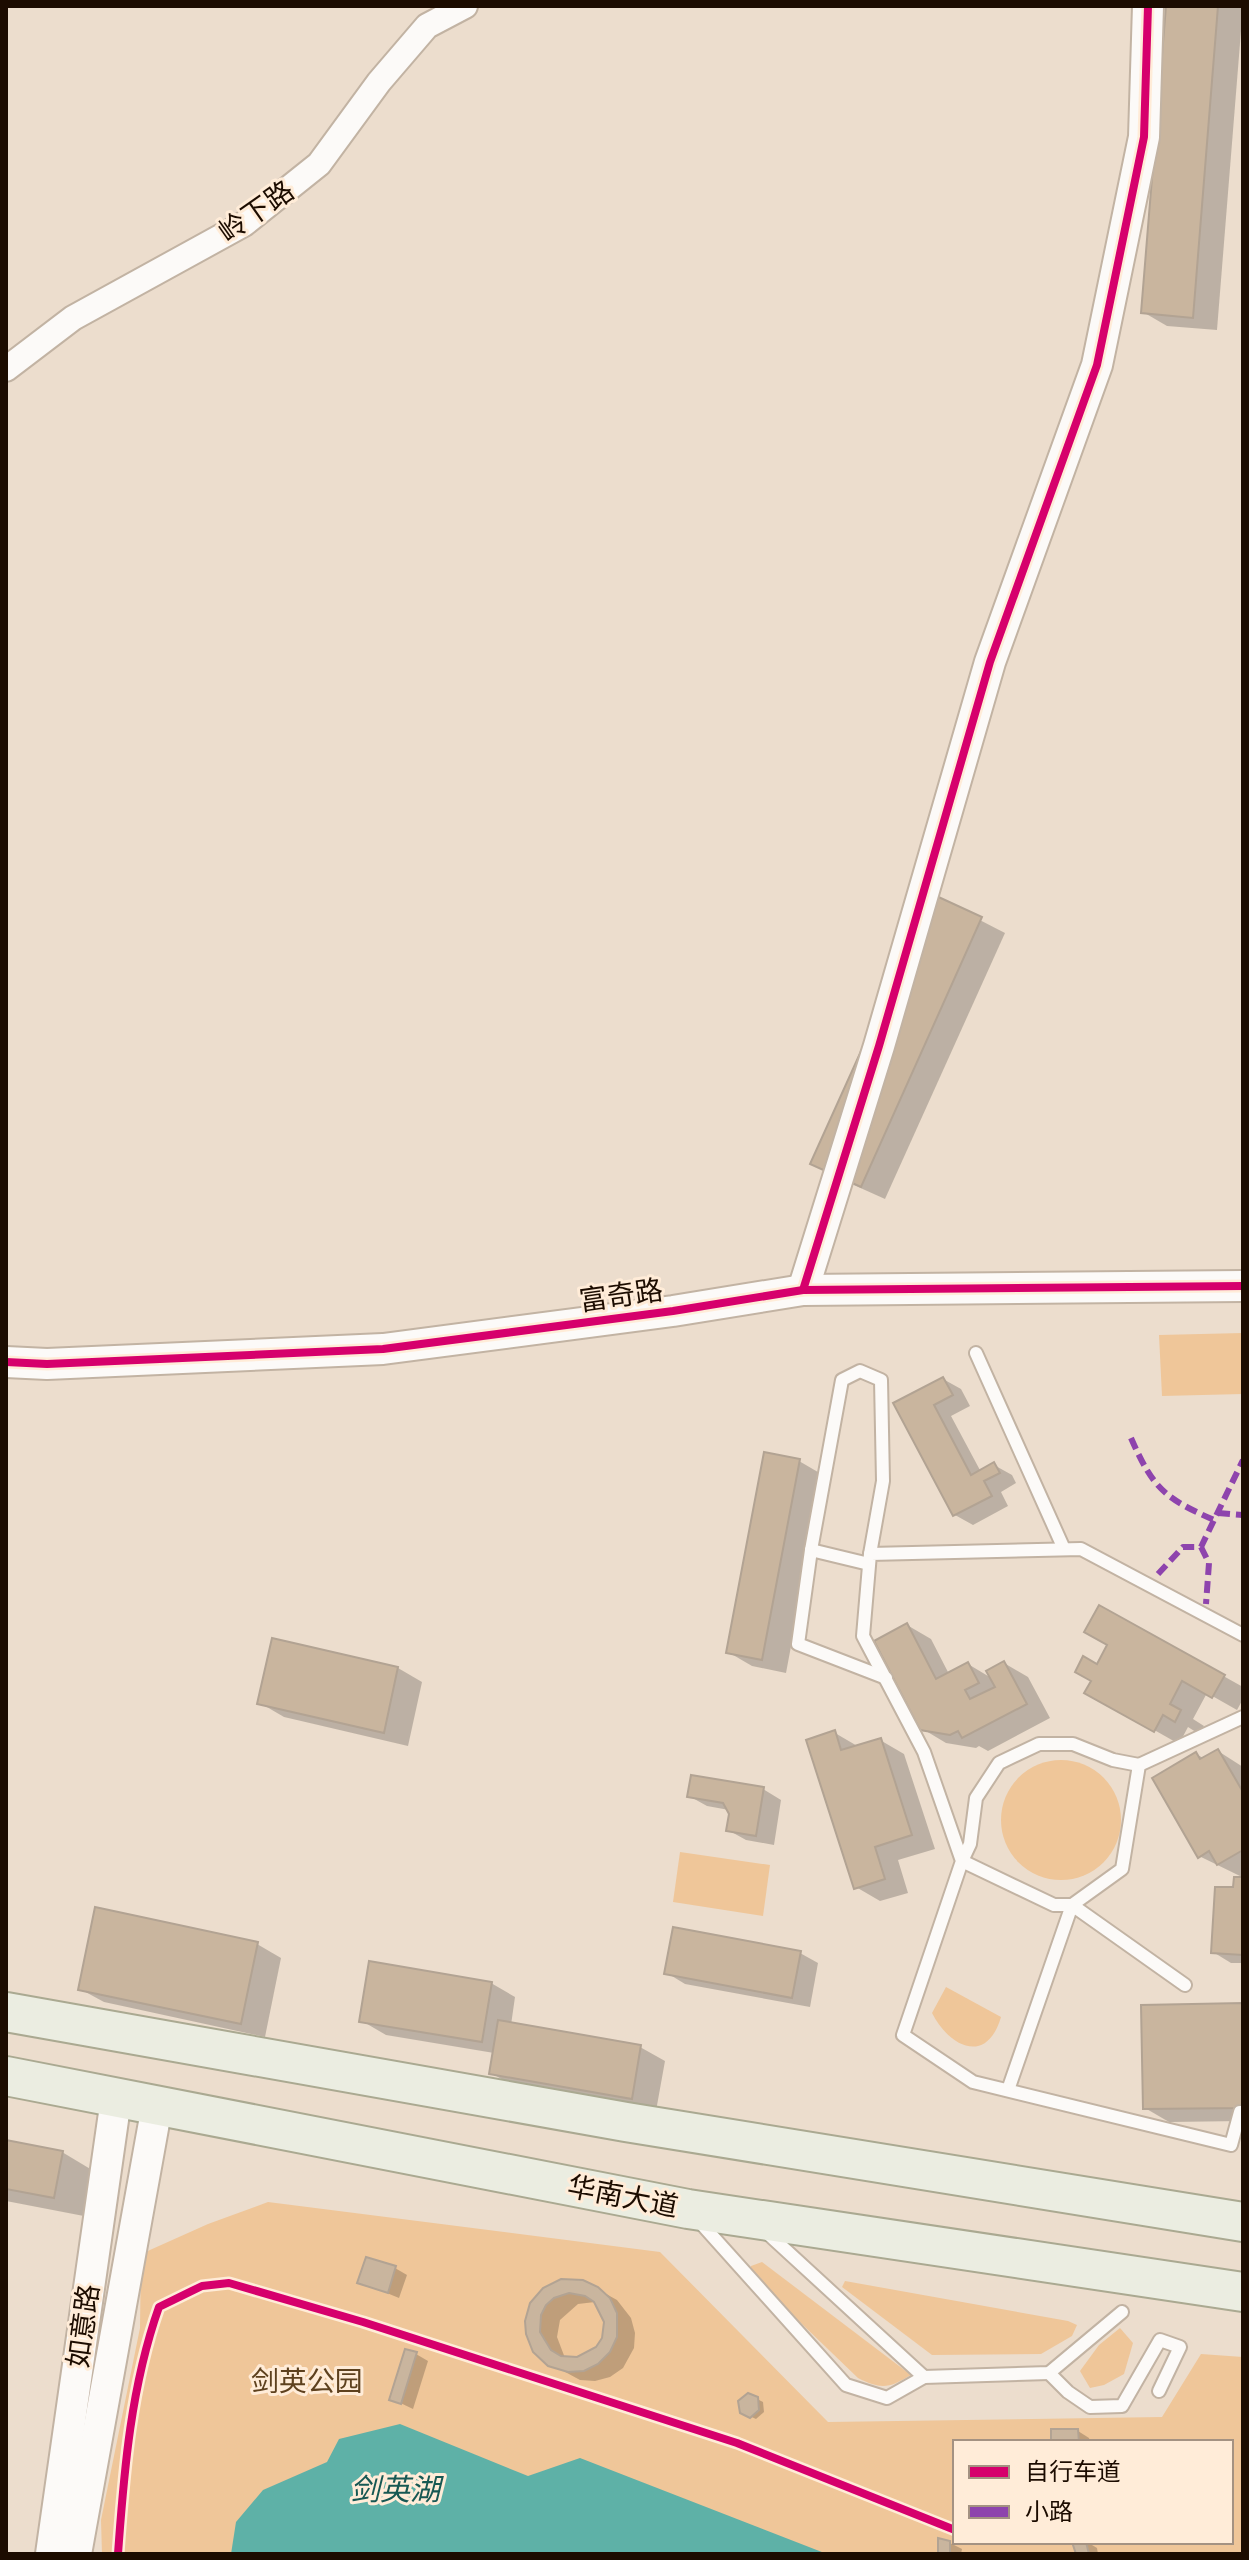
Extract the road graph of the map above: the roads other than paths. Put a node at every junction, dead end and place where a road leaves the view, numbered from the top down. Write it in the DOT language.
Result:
graph roads {
  1 [pos="465,6"];
  2 [pos="1148,6"];
  3 [pos="6,369"];
  4 [pos="1243,1286"];
  5 [pos="803,1290"];
  6 [pos="976,1353"];
  7 [pos="6,1362"];
  8 [pos="1064,1549"];
  9 [pos="811,1550"];
  10 [pos="869,1559"];
  11 [pos="1243,1635"];
  12 [pos="886,1678"];
  13 [pos="1243,1717"];
  14 [pos="1139,1765"];
  15 [pos="962,1861"];
  16 [pos="1072,1905"];
  17 [pos="1185,1985"];
  18 [pos="6,2012"];
  19 [pos="6,2076"];
  20 [pos="1008,2090"];
  21 [pos="116,2099"];
  22 [pos="157,2106"];
  23 [pos="1243,2112"];
  24 [pos="688,2209"];
  25 [pos="751,2218"];
  26 [pos="1243,2222"];
  27 [pos="1243,2292"];
  28 [pos="1122,2312"];
  29 [pos="1049,2373"];
  30 [pos="924,2377"];
  31 [pos="1159,2391"];
  32 [pos="51,2554"];
  33 [pos="76,2554"];
  1 -- 3 [label="street, 岭下路"];
  2 -- 5 [label="street"];
  4 -- 5 [label="street, 富奇路"];
  5 -- 7 [label="street, 富奇路"];
  6 -- 8 [label="lane"];
  8 -- 10 [label="lane"];
  8 -- 11 [label="lane"];
  9 -- 10 [label="lane"];
  9 -- 10 [label="lane"];
  9 -- 12 [label="lane"];
  10 -- 12 [label="lane"];
  12 -- 15 [label="lane"];
  13 -- 14 [label="lane"];
  14 -- 15 [label="lane"];
  14 -- 16 [label="lane"];
  15 -- 16 [label="lane"];
  15 -- 20 [label="lane"];
  16 -- 17 [label="lane"];
  16 -- 20 [label="lane"];
  18 -- 26 [label="main road"];
  19 -- 21 [label="main road, 华南大道"];
  20 -- 23 [label="lane"];
  21 -- 22 [label="main road, 华南大道"];
  21 -- 32 [label="street, 如意路"];
  22 -- 24 [label="main road, 华南大道"];
  22 -- 33 [label="street, 如意路"];
  24 -- 25 [label="main road, 华南大道"];
  24 -- 30 [label="lane"];
  25 -- 27 [label="main road, 华南大道"];
  25 -- 30 [label="lane"];
  28 -- 29 [label="lane"];
  29 -- 30 [label="lane"];
  29 -- 31 [label="lane"];
}
